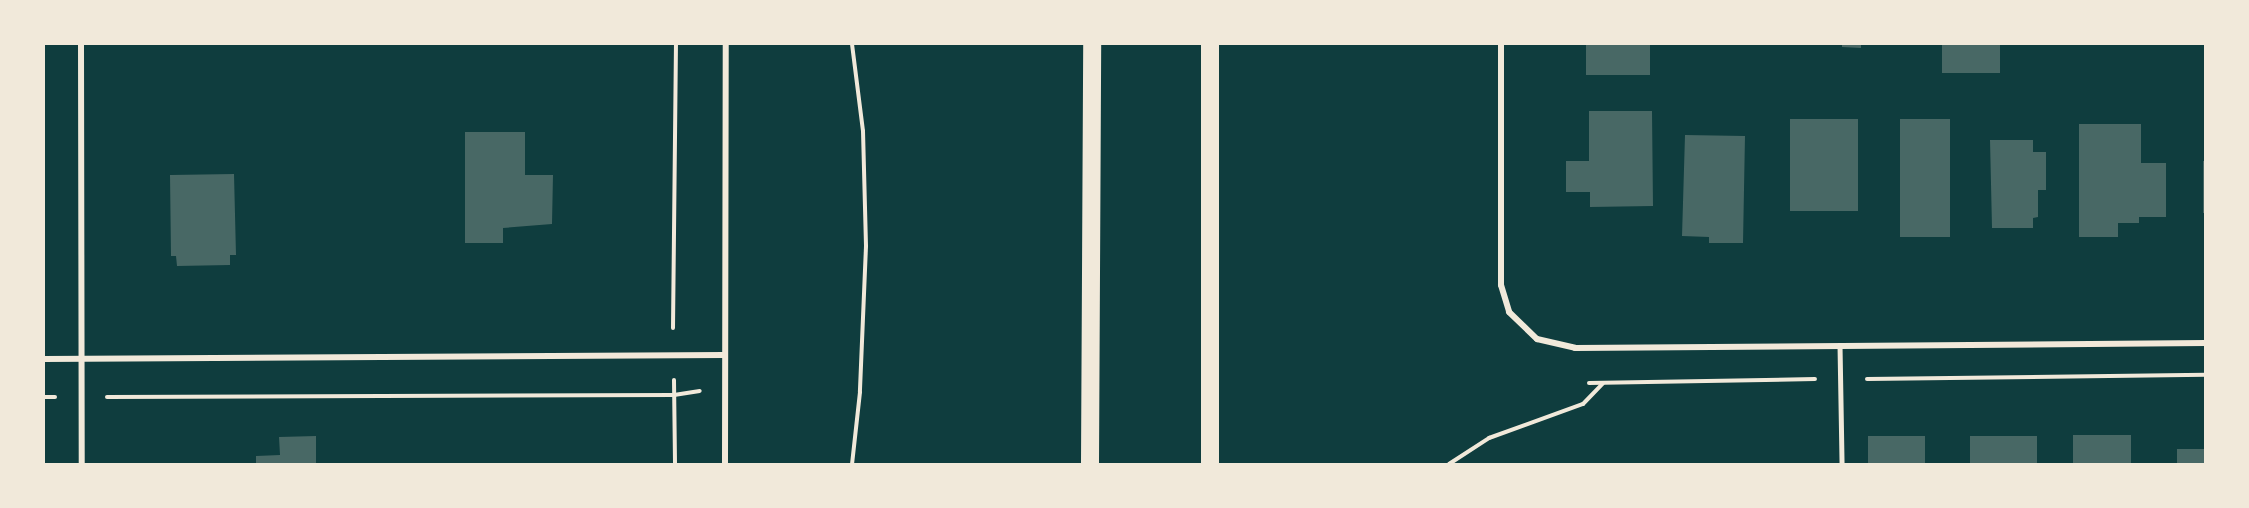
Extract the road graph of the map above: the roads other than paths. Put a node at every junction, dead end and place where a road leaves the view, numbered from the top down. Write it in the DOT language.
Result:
graph roads {
  1 [pos="81,44"];
  2 [pos="726,44"];
  3 [pos="1092,44"];
  4 [pos="1210,44"];
  5 [pos="1501,44"];
  6 [pos="2205,343"];
  7 [pos="1840,345"];
  8 [pos="724,355"];
  9 [pos="44,359"];
  10 [pos="81,359"];
  11 [pos="82,465"];
  12 [pos="725,465"];
  13 [pos="1090,465"];
  14 [pos="1210,465"];
  15 [pos="1842,465"];
  1 -- 10 [label="street"];
  2 -- 8 [label="street"];
  3 -- 13 [label="highway"];
  4 -- 14 [label="highway"];
  5 -- 7 [label="street"];
  6 -- 7 [label="street"];
  7 -- 15 [label="lane"];
  8 -- 10 [label="street"];
  8 -- 12 [label="street"];
  9 -- 10 [label="street"];
  10 -- 11 [label="street"];
}
